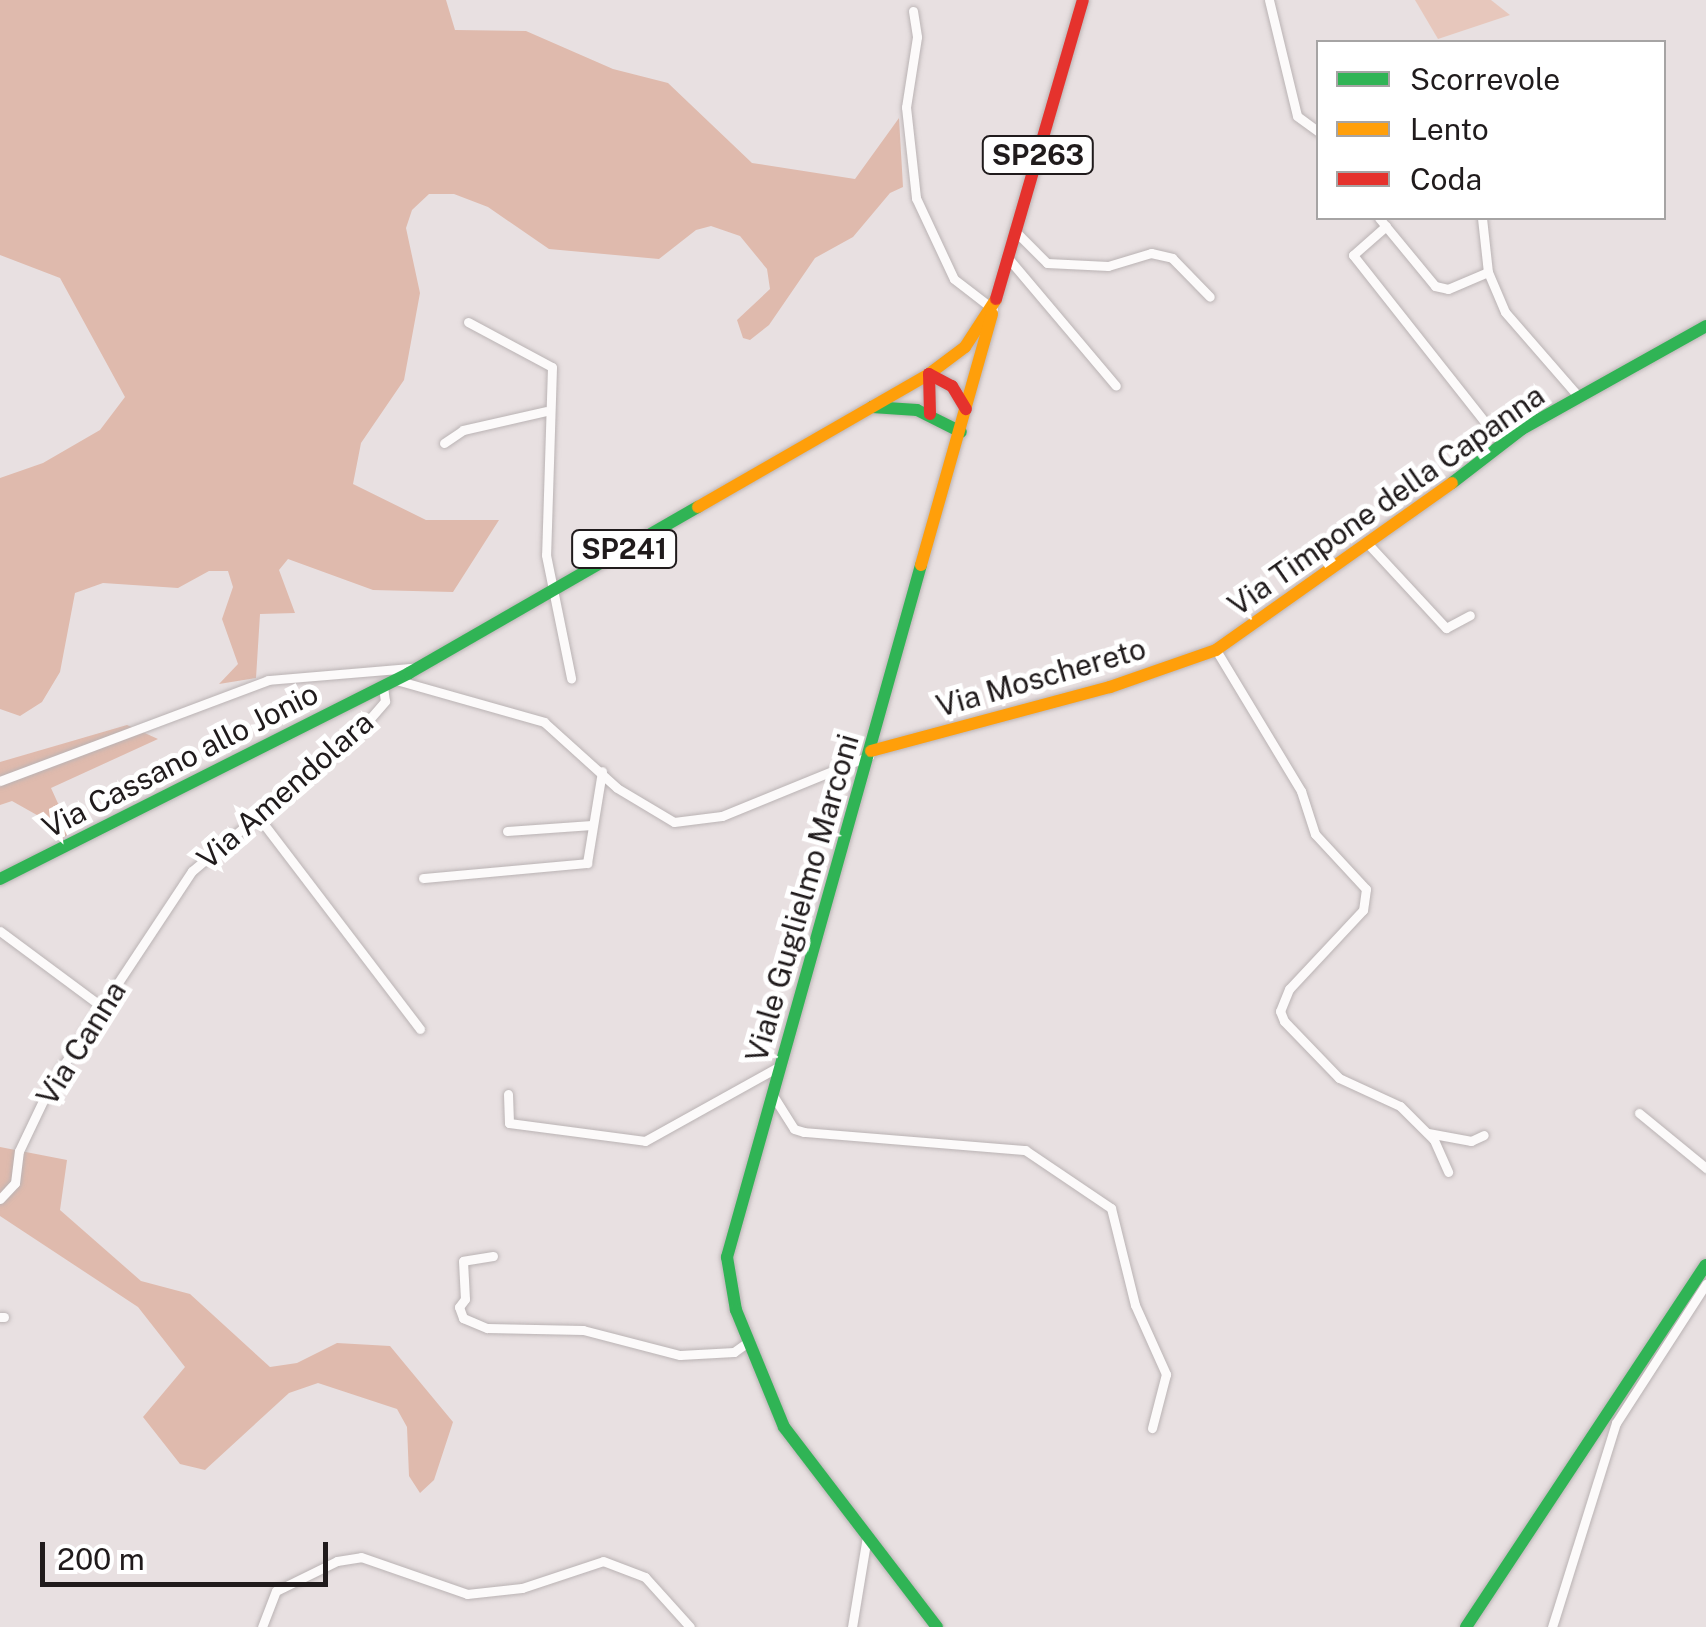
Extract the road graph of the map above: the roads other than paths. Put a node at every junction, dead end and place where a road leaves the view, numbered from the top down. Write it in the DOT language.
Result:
graph roads {
  1 [pos="1083,0"];
  2 [pos="1269,0"];
  3 [pos="913,10"];
  4 [pos="1316,130"];
  5 [pos="1482,220"];
  6 [pos="1382,222"];
  7 [pos="1016,232"];
  8 [pos="1008,258"];
  9 [pos="1488,272"];
  10 [pos="1210,296"];
  11 [pos="993,309"];
  12 [pos="468,322"];
  13 [pos="1706,326"];
  14 [pos="929,374"];
  15 [pos="1116,386"];
  16 [pos="1579,397"];
  17 [pos="872,407"];
  18 [pos="966,409"];
  19 [pos="546,411"];
  20 [pos="930,414"];
  21 [pos="954,431"];
  22 [pos="444,442"];
  23 [pos="1502,444"];
  24 [pos="1370,546"];
  25 [pos="556,588"];
  26 [pos="1470,615"];
  27 [pos="1220,648"];
  28 [pos="418,668"];
  29 [pos="571,678"];
  30 [pos="390,683"];
  31 [pos="870,754"];
  32 [pos="602,771"];
  33 [pos="0,781"];
  34 [pos="260,819"];
  35 [pos="592,825"];
  36 [pos="506,831"];
  37 [pos="423,878"];
  38 [pos="0,879"];
  39 [pos="176,893"];
  40 [pos="0,931"];
  41 [pos="101,1006"];
  42 [pos="420,1028"];
  43 [pos="778,1067"];
  44 [pos="772,1092"];
  45 [pos="508,1094"];
  46 [pos="1639,1113"];
  47 [pos="1428,1134"];
  48 [pos="1484,1135"];
  49 [pos="1706,1168"];
  50 [pos="1448,1172"];
  51 [pos="0,1198"];
  52 [pos="493,1256"];
  53 [pos="1706,1265"];
  54 [pos="1706,1284"];
  55 [pos="748,1341"];
  56 [pos="1152,1428"];
  57 [pos="867,1536"];
  58 [pos="262,1627"];
  59 [pos="690,1627"];
  60 [pos="852,1627"];
  61 [pos="937,1627"];
  62 [pos="1466,1627"];
  63 [pos="1552,1627"];
  1 -- 7 [label="main road, SP263"];
  2 -- 4 [label="street"];
  3 -- 11 [label="street"];
  5 -- 9 [label="street"];
  6 -- 9 [label="street"];
  6 -- 23 [label="street"];
  7 -- 8 [label="main road, SP263"];
  7 -- 10 [label="street"];
  8 -- 11 [label="main road, SP263"];
  8 -- 15 [label="street"];
  9 -- 16 [label="street"];
  11 -- 14 [label="main road, SP241"];
  11 -- 18 [label="main road, SP263"];
  12 -- 19 [label="street"];
  13 -- 16 [label="main road, Via Timpone della Capanna"];
  14 -- 17 [label="main road, SP241"];
  14 -- 18 [label="main road"];
  14 -- 20 [label="main road"];
  16 -- 23 [label="main road, Via Timpone della Capanna"];
  17 -- 20 [label="main road"];
  17 -- 25 [label="main road, SP241"];
  18 -- 21 [label="main road, SP263"];
  19 -- 22 [label="street"];
  19 -- 25 [label="street"];
  20 -- 21 [label="main road"];
  21 -- 31 [label="main road, Viale Guglielmo Marconi / SP263"];
  23 -- 24 [label="main road, Via Timpone della Capanna"];
  24 -- 26 [label="street"];
  24 -- 27 [label="main road, Via Timpone della Capanna"];
  25 -- 28 [label="main road, SP241"];
  25 -- 29 [label="street"];
  27 -- 31 [label="main road, Via Moschereto"];
  27 -- 47 [label="street"];
  28 -- 30 [label="main road, SP241"];
  28 -- 33 [label="street"];
  30 -- 32 [label="street"];
  30 -- 34 [label="street, Via Amendolara"];
  30 -- 38 [label="main road, Via Cassano allo Jonio / SP241"];
  31 -- 32 [label="street"];
  31 -- 43 [label="main road, Viale Guglielmo Marconi / SP263"];
  32 -- 35 [label="street"];
  34 -- 39 [label="street, Via Amendolara"];
  34 -- 42 [label="street"];
  35 -- 36 [label="street"];
  35 -- 37 [label="street"];
  39 -- 41 [label="street, Via Canna"];
  40 -- 41 [label="street"];
  41 -- 51 [label="street, Via Canna"];
  43 -- 44 [label="main road, Viale Guglielmo Marconi / SP263"];
  43 -- 45 [label="street"];
  44 -- 55 [label="main road, Viale Guglielmo Marconi / SP263"];
  44 -- 56 [label="street"];
  46 -- 49 [label="street"];
  47 -- 48 [label="street"];
  47 -- 50 [label="street"];
  52 -- 55 [label="street"];
  53 -- 62 [label="main road"];
  54 -- 63 [label="street"];
  55 -- 57 [label="main road, SP263"];
  57 -- 60 [label="street"];
  57 -- 61 [label="main road, SP263"];
  58 -- 59 [label="street"];
}
